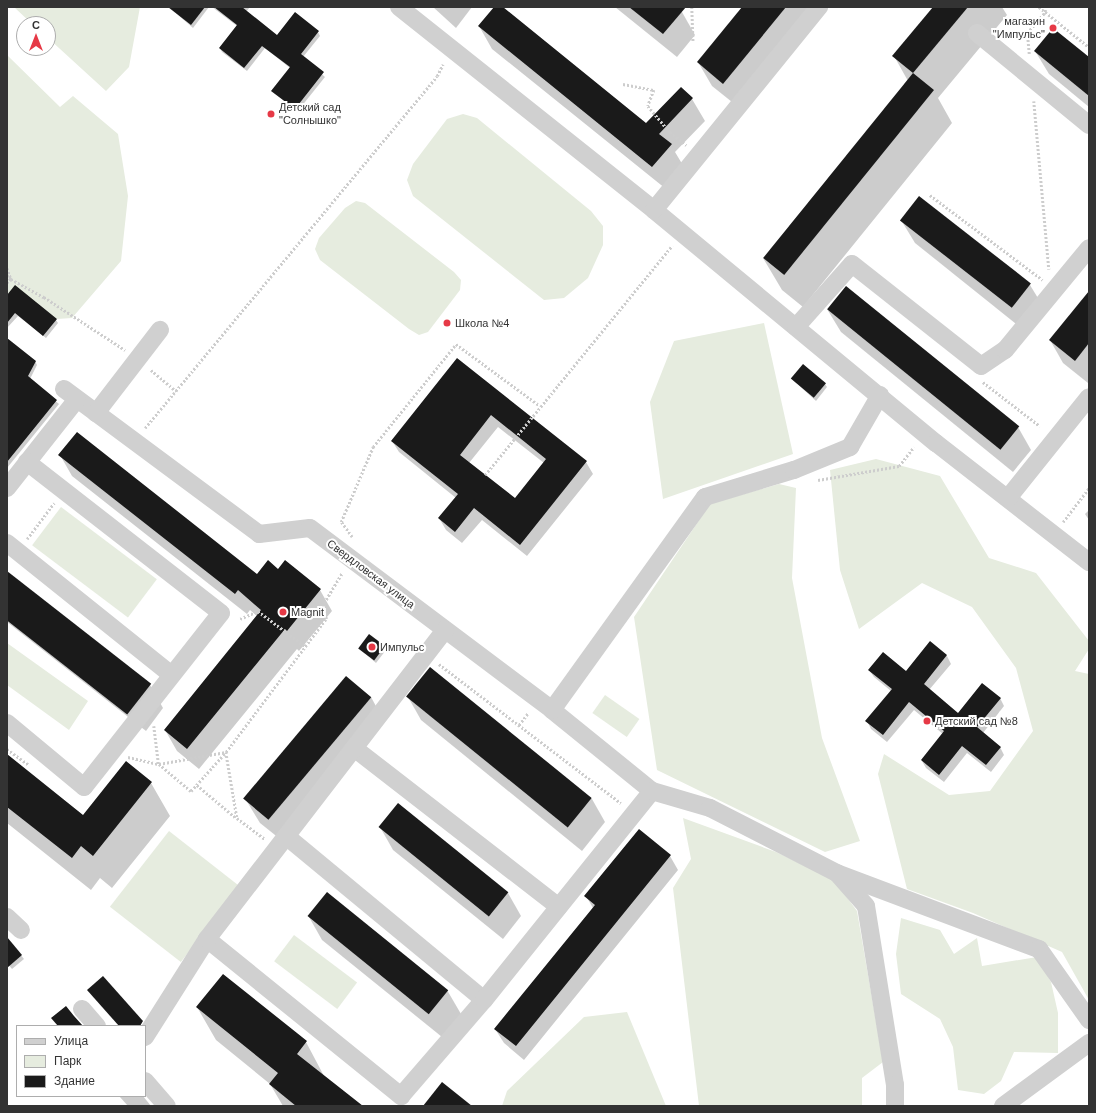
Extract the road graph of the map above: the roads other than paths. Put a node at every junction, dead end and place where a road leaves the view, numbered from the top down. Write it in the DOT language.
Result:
graph roads {
  1 [pos="399,7"];
  2 [pos="819,7"];
  3 [pos="977,33"];
  4 [pos="1089,125"];
  5 [pos="654,210"];
  6 [pos="1089,248"];
  7 [pos="796,327"];
  8 [pos="160,330"];
  9 [pos="880,395"];
  10 [pos="1089,397"];
  11 [pos="96,413"];
  12 [pos="27,462"];
  13 [pos="7,488"];
  14 [pos="1008,498"];
  15 [pos="12,547"];
  16 [pos="1089,562"];
  17 [pos="445,630"];
  18 [pos="172,675"];
  19 [pos="552,710"];
  20 [pos="7,723"];
  21 [pos="354,748"];
  22 [pos="652,791"];
  23 [pos="286,836"];
  24 [pos="837,872"];
  25 [pos="558,907"];
  26 [pos="7,917"];
  27 [pos="21,930"];
  28 [pos="207,940"];
  29 [pos="484,1000"];
  30 [pos="82,1009"];
  31 [pos="1089,1020"];
  32 [pos="96,1025"];
  33 [pos="146,1035"];
  34 [pos="1089,1043"];
  35 [pos="146,1082"];
  36 [pos="167,1106"];
  37 [pos="895,1106"];
  38 [pos="1003,1106"];
  1 -- 5 [label="street"];
  2 -- 5 [label="street"];
  3 -- 4 [label="street"];
  5 -- 7 [label="street"];
  6 -- 7 [label="street"];
  7 -- 9 [label="street"];
  8 -- 11 [label="street"];
  9 -- 14 [label="street"];
  9 -- 19 [label="street"];
  10 -- 14 [label="street"];
  11 -- 12 [label="street, Свердловская улица"];
  11 -- 17 [label="street, Свердловская улица"];
  12 -- 13 [label="street"];
  12 -- 18 [label="street"];
  14 -- 16 [label="street"];
  15 -- 18 [label="street"];
  17 -- 19 [label="street, Свердловская улица"];
  17 -- 21 [label="street"];
  18 -- 20 [label="street"];
  19 -- 22 [label="street, Свердловская улица"];
  21 -- 23 [label="street"];
  21 -- 25 [label="street"];
  22 -- 24 [label="street"];
  22 -- 25 [label="street"];
  23 -- 28 [label="street"];
  23 -- 29 [label="street"];
  24 -- 31 [label="street"];
  24 -- 37 [label="street"];
  25 -- 29 [label="street"];
  26 -- 27 [label="street"];
  28 -- 29 [label="street"];
  28 -- 33 [label="street"];
  30 -- 32 [label="street"];
  34 -- 38 [label="street"];
  35 -- 36 [label="street"];
}
